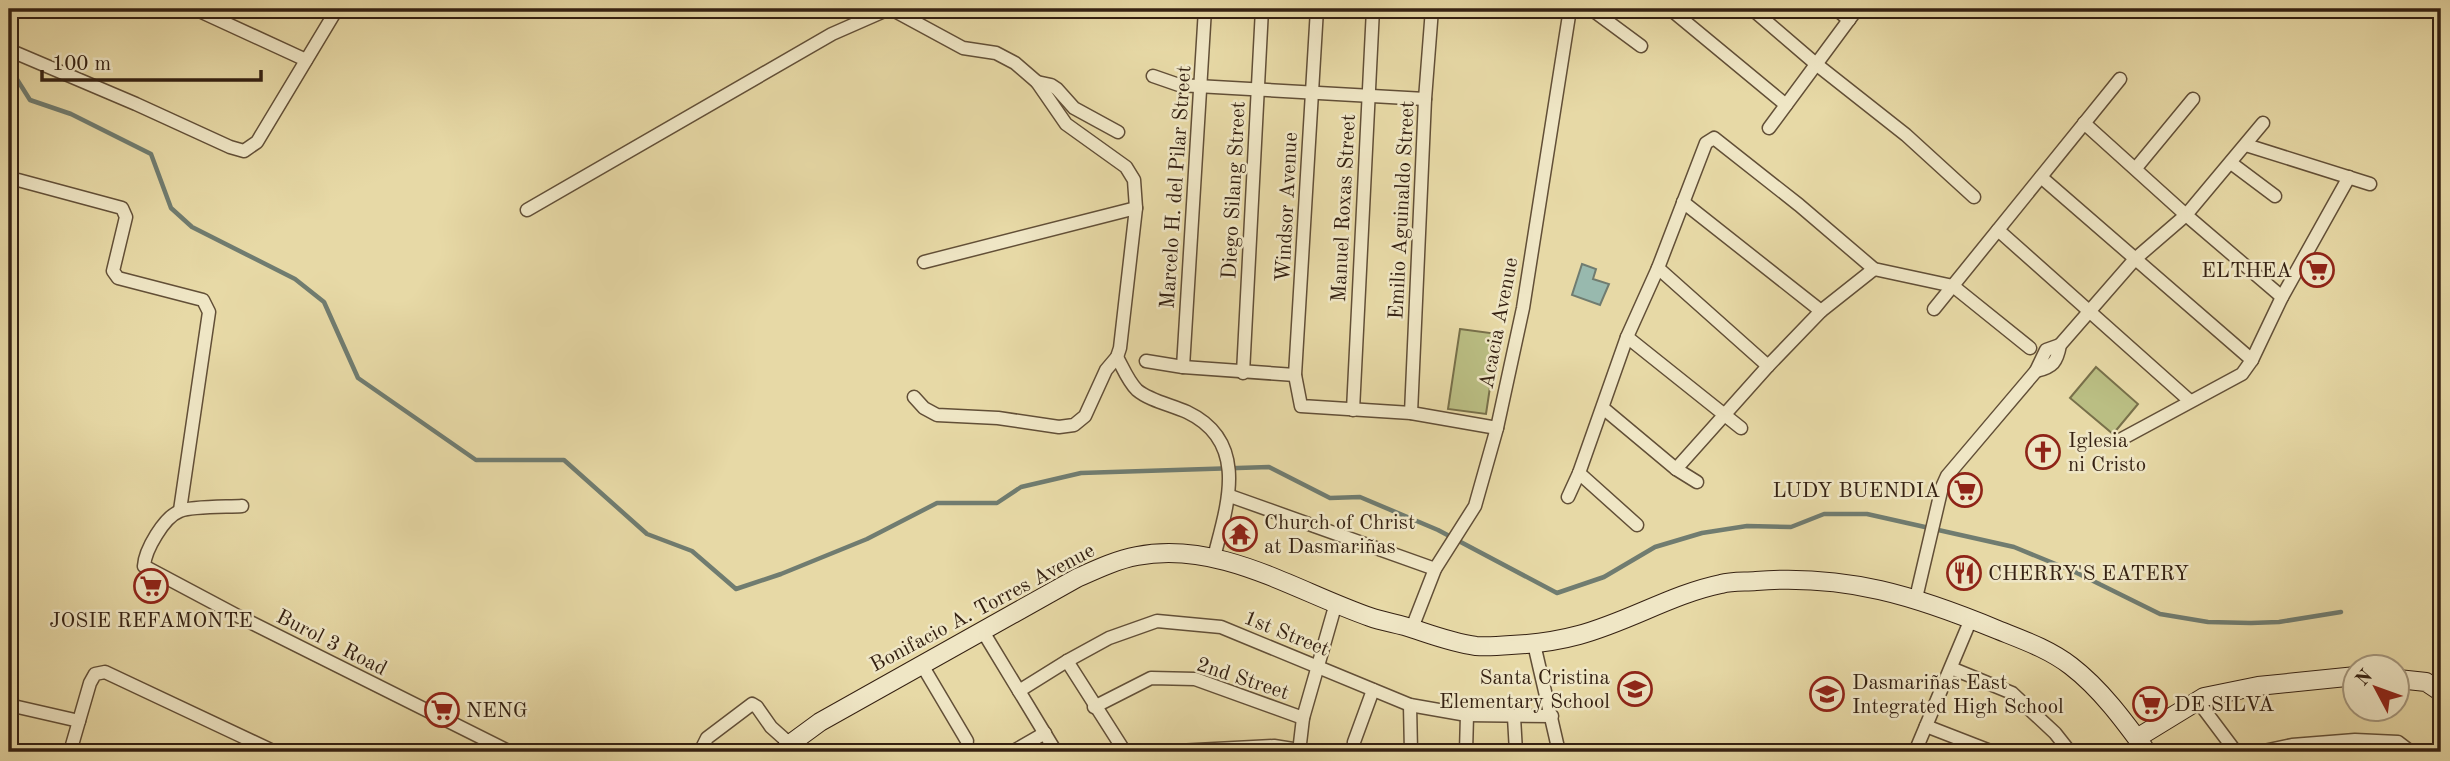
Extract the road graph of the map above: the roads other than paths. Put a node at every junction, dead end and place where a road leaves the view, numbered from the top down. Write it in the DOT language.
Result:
graph roads {
  1 [pos="195,9"];
  2 [pos="337,9"];
  3 [pos="890,9"];
  4 [pos="1205,9"];
  5 [pos="1262,9"];
  6 [pos="1317,9"];
  7 [pos="1373,9"];
  8 [pos="1432,9"];
  9 [pos="1570,9"];
  10 [pos="1591,9"];
  11 [pos="1670,9"];
  12 [pos="1752,9"];
  13 [pos="1836,9"];
  14 [pos="1857,9"];
  15 [pos="1849,20"];
  16 [pos="1641,47"];
  17 [pos="9,50"];
  18 [pos="306,60"];
  19 [pos="1816,64"];
  20 [pos="1153,76"];
  21 [pos="2120,79"];
  22 [pos="1037,82"];
  23 [pos="1201,86"];
  24 [pos="1257,89"];
  25 [pos="1312,91"];
  26 [pos="1368,95"];
  27 [pos="1425,99"];
  28 [pos="2193,99"];
  29 [pos="1786,105"];
  30 [pos="2084,123"];
  31 [pos="2263,123"];
  32 [pos="1769,128"];
  33 [pos="1118,132"];
  34 [pos="2246,145"];
  35 [pos="2231,163"];
  36 [pos="2136,168"];
  37 [pos="2041,177"];
  38 [pos="2349,177"];
  39 [pos="18,180"];
  40 [pos="2370,184"];
  41 [pos="1974,197"];
  42 [pos="2276,197"];
  43 [pos="1683,202"];
  44 [pos="1136,208"];
  45 [pos="527,210"];
  46 [pos="2186,215"];
  47 [pos="1998,230"];
  48 [pos="2135,259"];
  49 [pos="924,262"];
  50 [pos="1658,268"];
  51 [pos="1874,269"];
  52 [pos="1953,286"];
  53 [pos="2282,297"];
  54 [pos="1934,309"];
  55 [pos="1821,311"];
  56 [pos="2089,312"];
  57 [pos="1628,337"];
  58 [pos="2030,348"];
  59 [pos="1117,358"];
  60 [pos="2252,360"];
  61 [pos="1146,361"];
  62 [pos="1768,366"];
  63 [pos="1183,367"];
  64 [pos="1243,373"];
  65 [pos="1295,375"];
  66 [pos="914,397"];
  67 [pos="2190,401"];
  68 [pos="1603,408"];
  69 [pos="1353,410"];
  70 [pos="1411,413"];
  71 [pos="1725,414"];
  72 [pos="1497,428"];
  73 [pos="1741,428"];
  74 [pos="2116,442"];
  75 [pos="1676,469"];
  76 [pos="1579,473"];
  77 [pos="1697,482"];
  78 [pos="1230,496"];
  79 [pos="1568,496"];
  80 [pos="242,506"];
  81 [pos="180,510"];
  82 [pos="1637,525"];
  83 [pos="1214,557"];
  84 [pos="1435,569"];
  85 [pos="1916,598"];
  86 [pos="1336,603"];
  87 [pos="1971,619"];
  88 [pos="1412,628"];
  89 [pos="982,630"];
  90 [pos="1534,644"];
  91 [pos="1066,661"];
  92 [pos="922,665"];
  93 [pos="1316,667"];
  94 [pos="1951,668"];
  95 [pos="2342,677"];
  96 [pos="2412,680"];
  97 [pos="1373,690"];
  98 [pos="1019,691"];
  99 [pos="2441,692"];
  100 [pos="2197,700"];
  101 [pos="9,705"];
  102 [pos="1410,705"];
  103 [pos="1094,707"];
  104 [pos="1466,715"];
  105 [pos="1552,716"];
  106 [pos="1514,717"];
  107 [pos="1303,718"];
  108 [pos="79,721"];
  109 [pos="1926,726"];
  110 [pos="1045,733"];
  111 [pos="967,741"];
  112 [pos="2142,745"];
  113 [pos="482,747"];
  114 [pos="787,748"];
  115 [pos="1299,751"];
  116 [pos="70,752"];
  117 [pos="275,752"];
  118 [pos="510,752"];
  119 [pos="700,752"];
  120 [pos="1012,752"];
  121 [pos="1056,752"];
  122 [pos="1125,752"];
  123 [pos="1158,752"];
  124 [pos="1353,752"];
  125 [pos="1411,752"];
  126 [pos="1466,752"];
  127 [pos="1516,752"];
  128 [pos="1559,752"];
  129 [pos="1915,752"];
  130 [pos="1993,752"];
  131 [pos="2070,752"];
  132 [pos="2236,752"];
  133 [pos="2259,752"];
  134 [pos="2411,752"];
  1 -- 18 [label="street"];
  2 -- 18 [label="street"];
  3 -- 22 [label="street"];
  3 -- 45 [label="street"];
  4 -- 23 [label="street, Marcelo H. del Pilar Street"];
  5 -- 24 [label="street, Diego Silang Street"];
  6 -- 25 [label="street, Windsor Avenue"];
  7 -- 26 [label="street, Manuel Roxas Street"];
  8 -- 27 [label="street, Emilio Aguinaldo Street"];
  9 -- 72 [label="street, Acacia Avenue"];
  10 -- 16 [label="street"];
  11 -- 29 [label="street"];
  12 -- 19 [label="street"];
  13 -- 15 [label="street"];
  14 -- 15 [label="street"];
  15 -- 19 [label="street"];
  17 -- 18 [label="street"];
  19 -- 29 [label="street"];
  19 -- 41 [label="street"];
  20 -- 23 [label="street"];
  21 -- 30 [label="street"];
  22 -- 33 [label="street"];
  22 -- 44 [label="street"];
  23 -- 24 [label="street"];
  23 -- 63 [label="street, Marcelo H. del Pilar Street"];
  24 -- 25 [label="street"];
  24 -- 64 [label="street, Diego Silang Street"];
  25 -- 26 [label="street"];
  25 -- 65 [label="street, Windsor Avenue"];
  26 -- 27 [label="street"];
  26 -- 69 [label="street, Manuel Roxas Street"];
  27 -- 70 [label="street, Emilio Aguinaldo Street"];
  28 -- 36 [label="street"];
  29 -- 32 [label="street"];
  30 -- 36 [label="street"];
  30 -- 37 [label="street"];
  31 -- 34 [label="street"];
  34 -- 35 [label="street"];
  34 -- 38 [label="street"];
  35 -- 42 [label="street"];
  35 -- 46 [label="street"];
  36 -- 46 [label="street"];
  37 -- 47 [label="street"];
  37 -- 48 [label="street"];
  38 -- 40 [label="street"];
  38 -- 53 [label="street"];
  39 -- 81 [label="street"];
  43 -- 50 [label="street"];
  43 -- 51 [label="street"];
  43 -- 55 [label="street"];
  44 -- 49 [label="street"];
  44 -- 59 [label="street"];
  46 -- 48 [label="street"];
  46 -- 53 [label="street"];
  47 -- 52 [label="street"];
  47 -- 56 [label="street"];
  48 -- 56 [label="street"];
  48 -- 60 [label="street"];
  50 -- 57 [label="street"];
  50 -- 62 [label="street"];
  51 -- 52 [label="street"];
  51 -- 55 [label="street"];
  52 -- 54 [label="street"];
  52 -- 58 [label="street"];
  53 -- 60 [label="street"];
  55 -- 62 [label="street"];
  56 -- 67 [label="street"];
  56 -- 85 [label="street"];
  57 -- 68 [label="street"];
  57 -- 71 [label="street"];
  59 -- 66 [label="street"];
  59 -- 78 [label="street"];
  60 -- 67 [label="street"];
  61 -- 63 [label="street"];
  62 -- 71 [label="street"];
  63 -- 64 [label="street"];
  64 -- 65 [label="street"];
  65 -- 69 [label="street, Windsor Avenue"];
  67 -- 74 [label="street"];
  68 -- 75 [label="street"];
  68 -- 76 [label="street"];
  69 -- 70 [label="street"];
  70 -- 72 [label="street"];
  71 -- 73 [label="street"];
  71 -- 75 [label="street"];
  72 -- 84 [label="street, Acacia Avenue"];
  75 -- 77 [label="street"];
  76 -- 79 [label="street"];
  76 -- 82 [label="street"];
  78 -- 83 [label="street"];
  78 -- 84 [label="street"];
  80 -- 81 [label="street"];
  81 -- 113 [label="street, Burol 3 Road"];
  83 -- 86 [label="street, Bonifacio A. Torres Avenue"];
  83 -- 89 [label="street, Bonifacio A. Torres Avenue"];
  84 -- 88 [label="street, Acacia Avenue"];
  85 -- 87 [label="street, Bonifacio A. Torres Avenue"];
  85 -- 90 [label="street, Bonifacio A. Torres Avenue"];
  86 -- 88 [label="street, Bonifacio A. Torres Avenue"];
  86 -- 93 [label="street"];
  87 -- 94 [label="street"];
  87 -- 112 [label="street, Bonifacio A. Torres Avenue"];
  88 -- 90 [label="street, Bonifacio A. Torres Avenue"];
  89 -- 92 [label="street, Bonifacio A. Torres Avenue"];
  89 -- 98 [label="street"];
  90 -- 105 [label="street"];
  91 -- 93 [label="street, 1st Street"];
  91 -- 98 [label="street, 1st Street"];
  91 -- 103 [label="street"];
  92 -- 111 [label="street"];
  92 -- 114 [label="street, Bonifacio A. Torres Avenue"];
  93 -- 97 [label="street, 1st Street"];
  93 -- 107 [label="street"];
  94 -- 109 [label="street"];
  94 -- 131 [label="street"];
  95 -- 100 [label="street"];
  96 -- 99 [label="street"];
  97 -- 102 [label="street, 1st Street"];
  97 -- 124 [label="street"];
  98 -- 110 [label="street"];
  100 -- 112 [label="street"];
  100 -- 132 [label="street"];
  101 -- 108 [label="street"];
  102 -- 104 [label="street, 1st Street"];
  102 -- 125 [label="street"];
  103 -- 107 [label="street, 2nd Street"];
  103 -- 122 [label="street"];
  104 -- 106 [label="street, 1st Street"];
  104 -- 126 [label="street"];
  105 -- 106 [label="street, 1st Street"];
  105 -- 128 [label="street"];
  106 -- 127 [label="street"];
  107 -- 115 [label="street"];
  108 -- 116 [label="street"];
  108 -- 117 [label="street"];
  109 -- 129 [label="street"];
  109 -- 130 [label="street"];
  110 -- 120 [label="street"];
  110 -- 121 [label="street"];
  113 -- 118 [label="street, Burol 3 Road"];
  114 -- 119 [label="street"];
  115 -- 123 [label="street"];
  133 -- 134 [label="street"];
}
